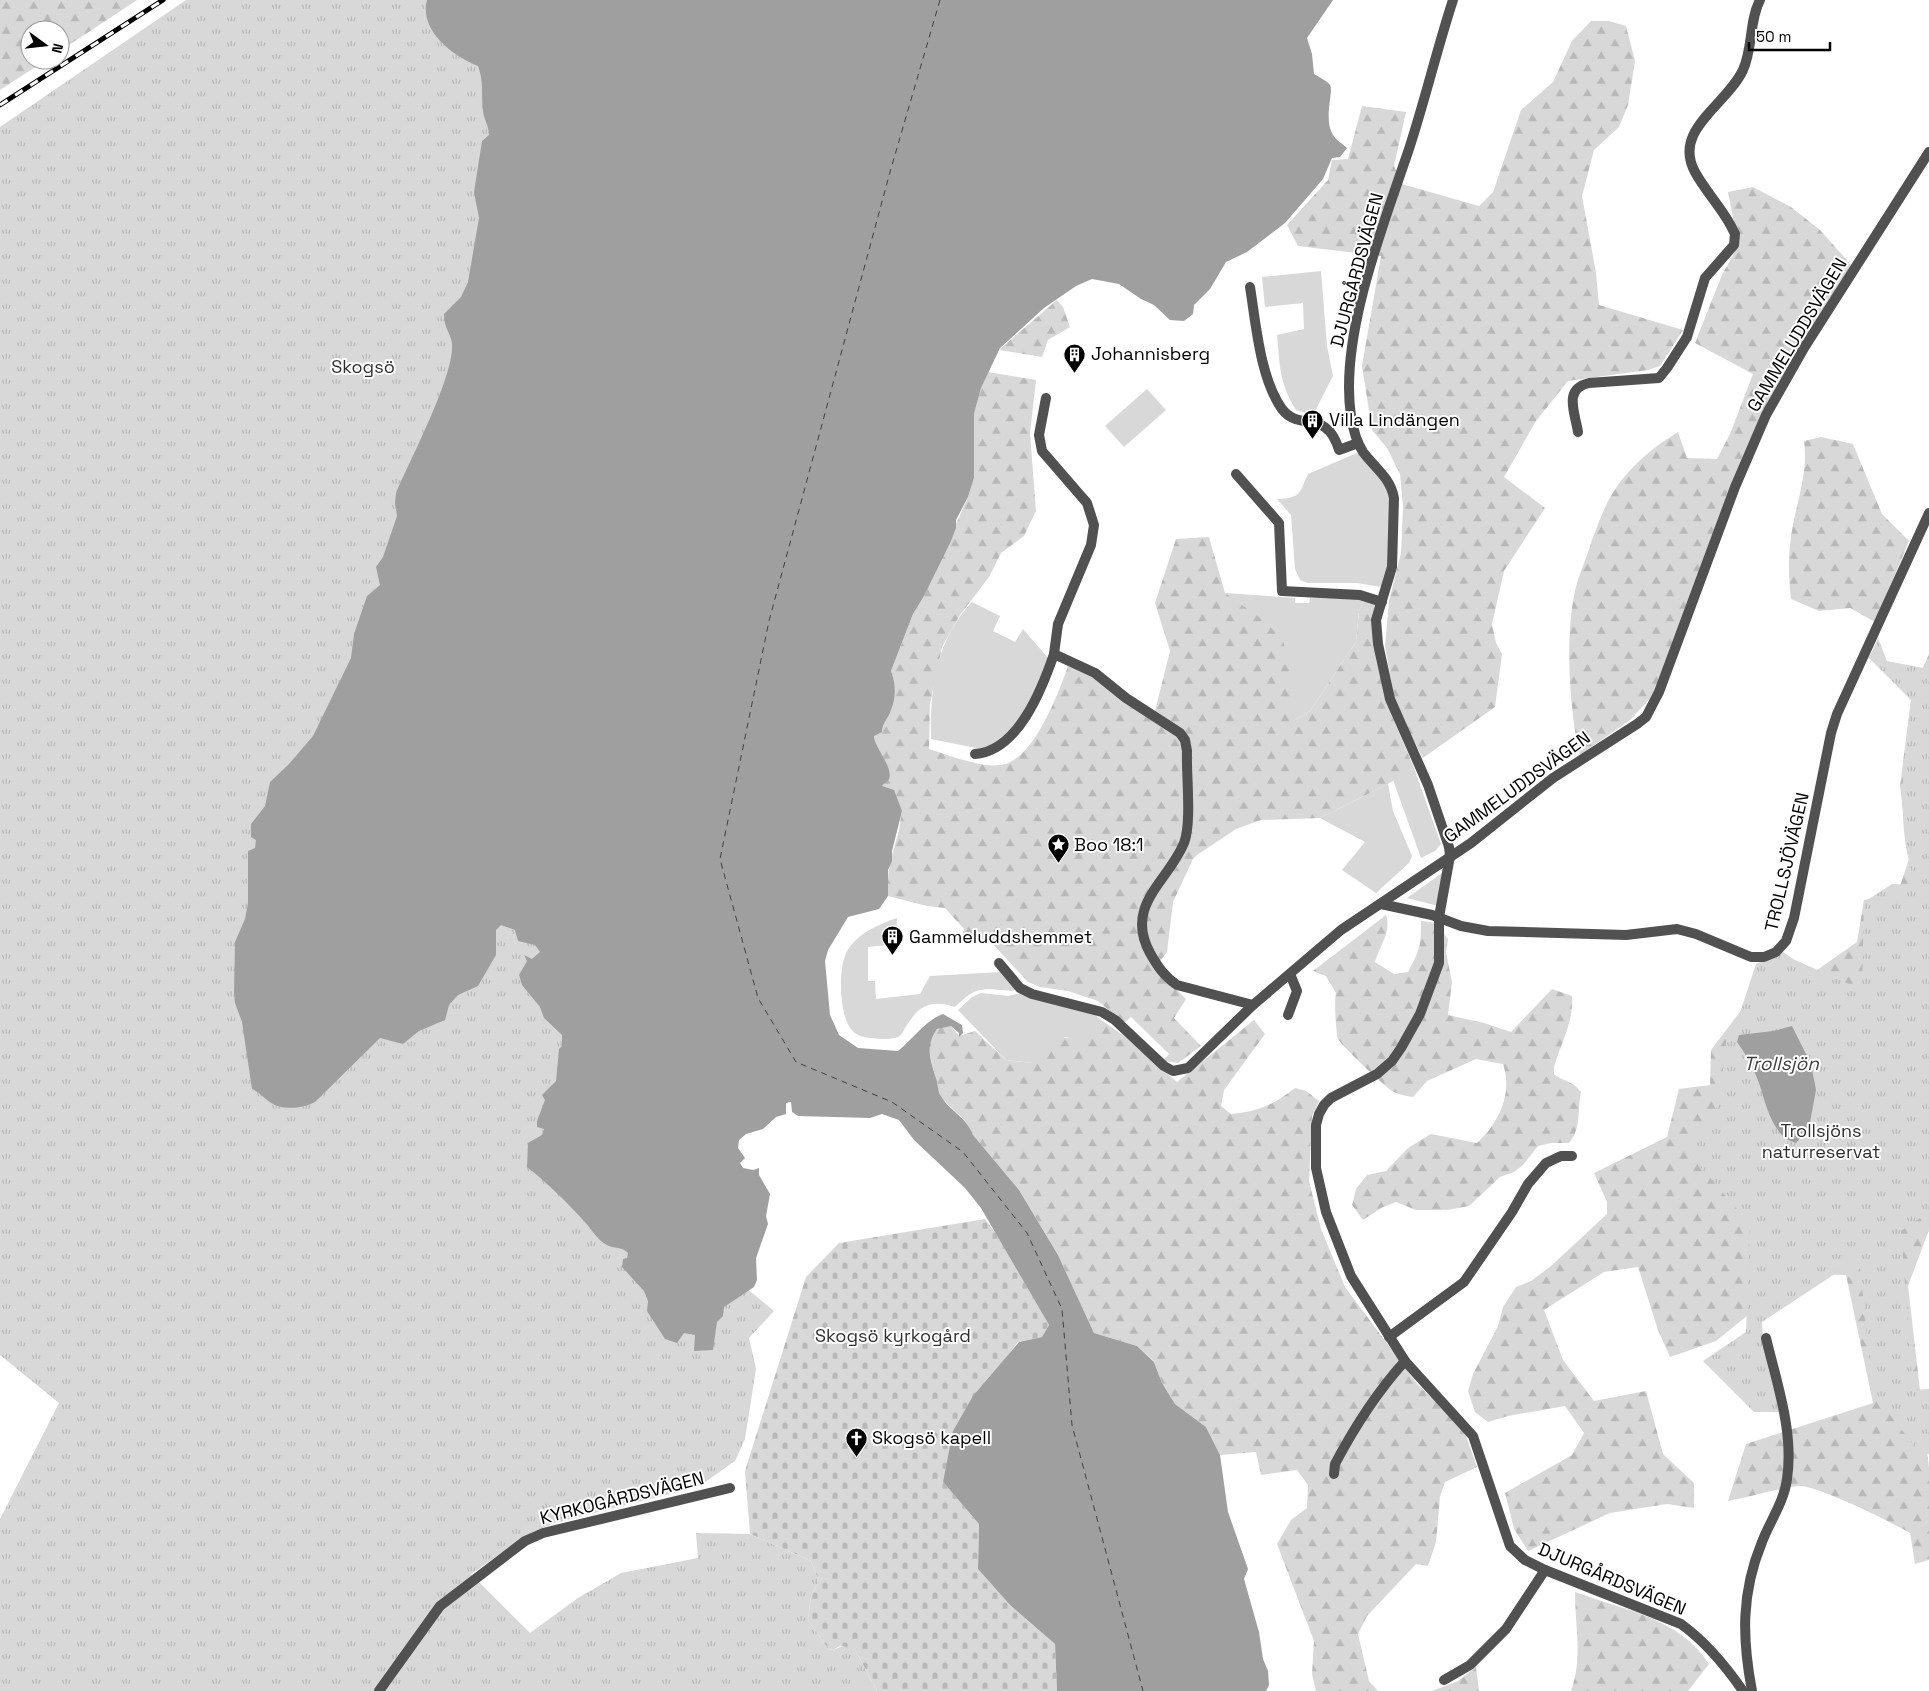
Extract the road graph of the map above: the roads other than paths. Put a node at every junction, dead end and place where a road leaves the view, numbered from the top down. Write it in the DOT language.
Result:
graph roads {
  1 [pos="1453,0"];
  2 [pos="1760,0"];
  3 [pos="1929,152"];
  4 [pos="1250,287"];
  5 [pos="1046,398"];
  6 [pos="1578,432"];
  7 [pos="1358,443"];
  8 [pos="1236,474"];
  9 [pos="1929,512"];
  10 [pos="1382,602"];
  11 [pos="1054,654"];
  12 [pos="975,754"];
  13 [pos="1450,856"];
  14 [pos="1381,904"];
  15 [pos="1439,918"];
  16 [pos="999,963"];
  17 [pos="1290,974"];
  18 [pos="1253,1005"];
  19 [pos="1288,1015"];
  20 [pos="1572,1156"];
  21 [pos="1389,1337"];
  22 [pos="1766,1338"];
  23 [pos="1405,1361"];
  24 [pos="1334,1474"];
  25 [pos="730,1488"];
  26 [pos="1545,1570"];
  27 [pos="1444,1680"];
  28 [pos="379,1691"];
  29 [pos="1743,1691"];
  30 [pos="1752,1691"];
  1 -- 7 [label="street, DJURGÅRDSVÄGEN"];
  2 -- 6 [label="street"];
  3 -- 13 [label="street, GAMMELUDDSVÄGEN"];
  4 -- 7 [label="street"];
  5 -- 11 [label="street"];
  7 -- 10 [label="street, DJURGÅRDSVÄGEN"];
  8 -- 10 [label="street"];
  9 -- 15 [label="street, TROLLSJÖVÄGEN"];
  10 -- 13 [label="street, DJURGÅRDSVÄGEN"];
  11 -- 12 [label="street"];
  11 -- 18 [label="street"];
  13 -- 14 [label="street, GAMMELUDDSVÄGEN"];
  13 -- 15 [label="street, DJURGÅRDSVÄGEN"];
  14 -- 15 [label="street, TROLLSJÖVÄGEN"];
  14 -- 17 [label="street, GAMMELUDDSVÄGEN"];
  15 -- 21 [label="street, DJURGÅRDSVÄGEN"];
  16 -- 18 [label="street, GAMMELUDDSVÄGEN"];
  17 -- 18 [label="street, GAMMELUDDSVÄGEN"];
  17 -- 19 [label="street"];
  20 -- 21 [label="street"];
  21 -- 23 [label="street, DJURGÅRDSVÄGEN"];
  22 -- 30 [label="street"];
  23 -- 24 [label="street"];
  23 -- 26 [label="street, DJURGÅRDSVÄGEN"];
  25 -- 28 [label="street, KYRKOGÅRDSVÄGEN"];
  26 -- 27 [label="street"];
  26 -- 29 [label="street, DJURGÅRDSVÄGEN"];
}
